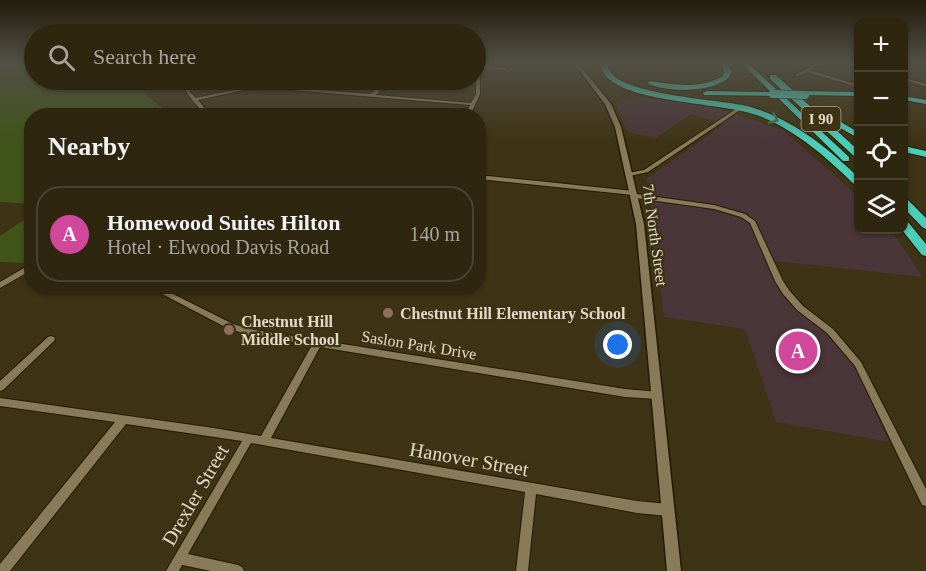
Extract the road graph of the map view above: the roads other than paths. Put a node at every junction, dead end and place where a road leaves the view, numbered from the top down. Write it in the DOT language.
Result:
graph roads {
  1 [pos="596,89"];
  2 [pos="637,89"];
  3 [pos="655,89"];
  4 [pos="772,89"];
  5 [pos="793,89"];
  6 [pos="187,90"];
  7 [pos="240,90"];
  8 [pos="306,90"];
  9 [pos="378,90"];
  10 [pos="478,90"];
  11 [pos="373,95"];
  12 [pos="802,95"];
  13 [pos="854,95"];
  14 [pos="908,99"];
  15 [pos="194,100"];
  16 [pos="926,103"];
  17 [pos="473,104"];
  18 [pos="202,108"];
  19 [pos="471,108"];
  20 [pos="738,110"];
  21 [pos="854,132"];
  22 [pos="908,150"];
  23 [pos="854,151"];
  24 [pos="926,154"];
  25 [pos="854,169"];
  26 [pos="630,174"];
  27 [pos="486,178"];
  28 [pos="856,180"];
  29 [pos="634,194"];
  30 [pos="908,207"];
  31 [pos="926,225"];
  32 [pos="908,230"];
  33 [pos="926,252"];
  34 [pos="24,272"];
  35 [pos="0,285"];
  36 [pos="166,294"];
  37 [pos="51,339"];
  38 [pos="318,343"];
  39 [pos="0,387"];
  40 [pos="657,395"];
  41 [pos="0,402"];
  42 [pos="124,419"];
  43 [pos="249,438"];
  44 [pos="264,440"];
  45 [pos="531,489"];
  46 [pos="926,501"];
  47 [pos="668,510"];
  48 [pos="180,558"];
  49 [pos="2,571"];
  50 [pos="172,571"];
  51 [pos="238,571"];
  52 [pos="522,571"];
  53 [pos="674,571"];
  1 -- 26 [label="street, 7th North Street"];
  2 -- 28 [label="highway, one-way"];
  3 -- 12 [label="highway, bridge"];
  4 -- 25 [label="highway, I 90"];
  5 -- 12 [label="highway, I 90"];
  6 -- 15 [label="street"];
  7 -- 15 [label="street"];
  8 -- 11 [label="street"];
  9 -- 11 [label="street"];
  10 -- 17 [label="street"];
  11 -- 17 [label="street"];
  12 -- 13 [label="highway"];
  12 -- 21 [label="highway"];
  12 -- 23 [label="highway, I 90"];
  14 -- 16 [label="highway"];
  15 -- 18 [label="street"];
  17 -- 19 [label="street"];
  20 -- 26 [label="street"];
  22 -- 24 [label="highway"];
  26 -- 29 [label="street, 7th North Street"];
  27 -- 29 [label="street"];
  29 -- 40 [label="street, 7th North Street"];
  29 -- 46 [label="street"];
  30 -- 31 [label="highway"];
  32 -- 33 [label="highway"];
  34 -- 35 [label="street"];
  36 -- 38 [label="street, Saslon Park Drive"];
  37 -- 39 [label="street"];
  38 -- 40 [label="street, Saslon Park Drive"];
  38 -- 44 [label="street"];
  40 -- 47 [label="street, 7th North Street"];
  41 -- 42 [label="street"];
  42 -- 43 [label="street"];
  42 -- 49 [label="street"];
  43 -- 44 [label="street, Hanover Street"];
  43 -- 48 [label="street, Drexler Street"];
  44 -- 45 [label="street, Hanover Street"];
  45 -- 47 [label="street, Hanover Street"];
  45 -- 52 [label="street"];
  47 -- 53 [label="street, 7th North Street"];
  48 -- 50 [label="street, Drexler Street"];
  48 -- 51 [label="street"];
}
